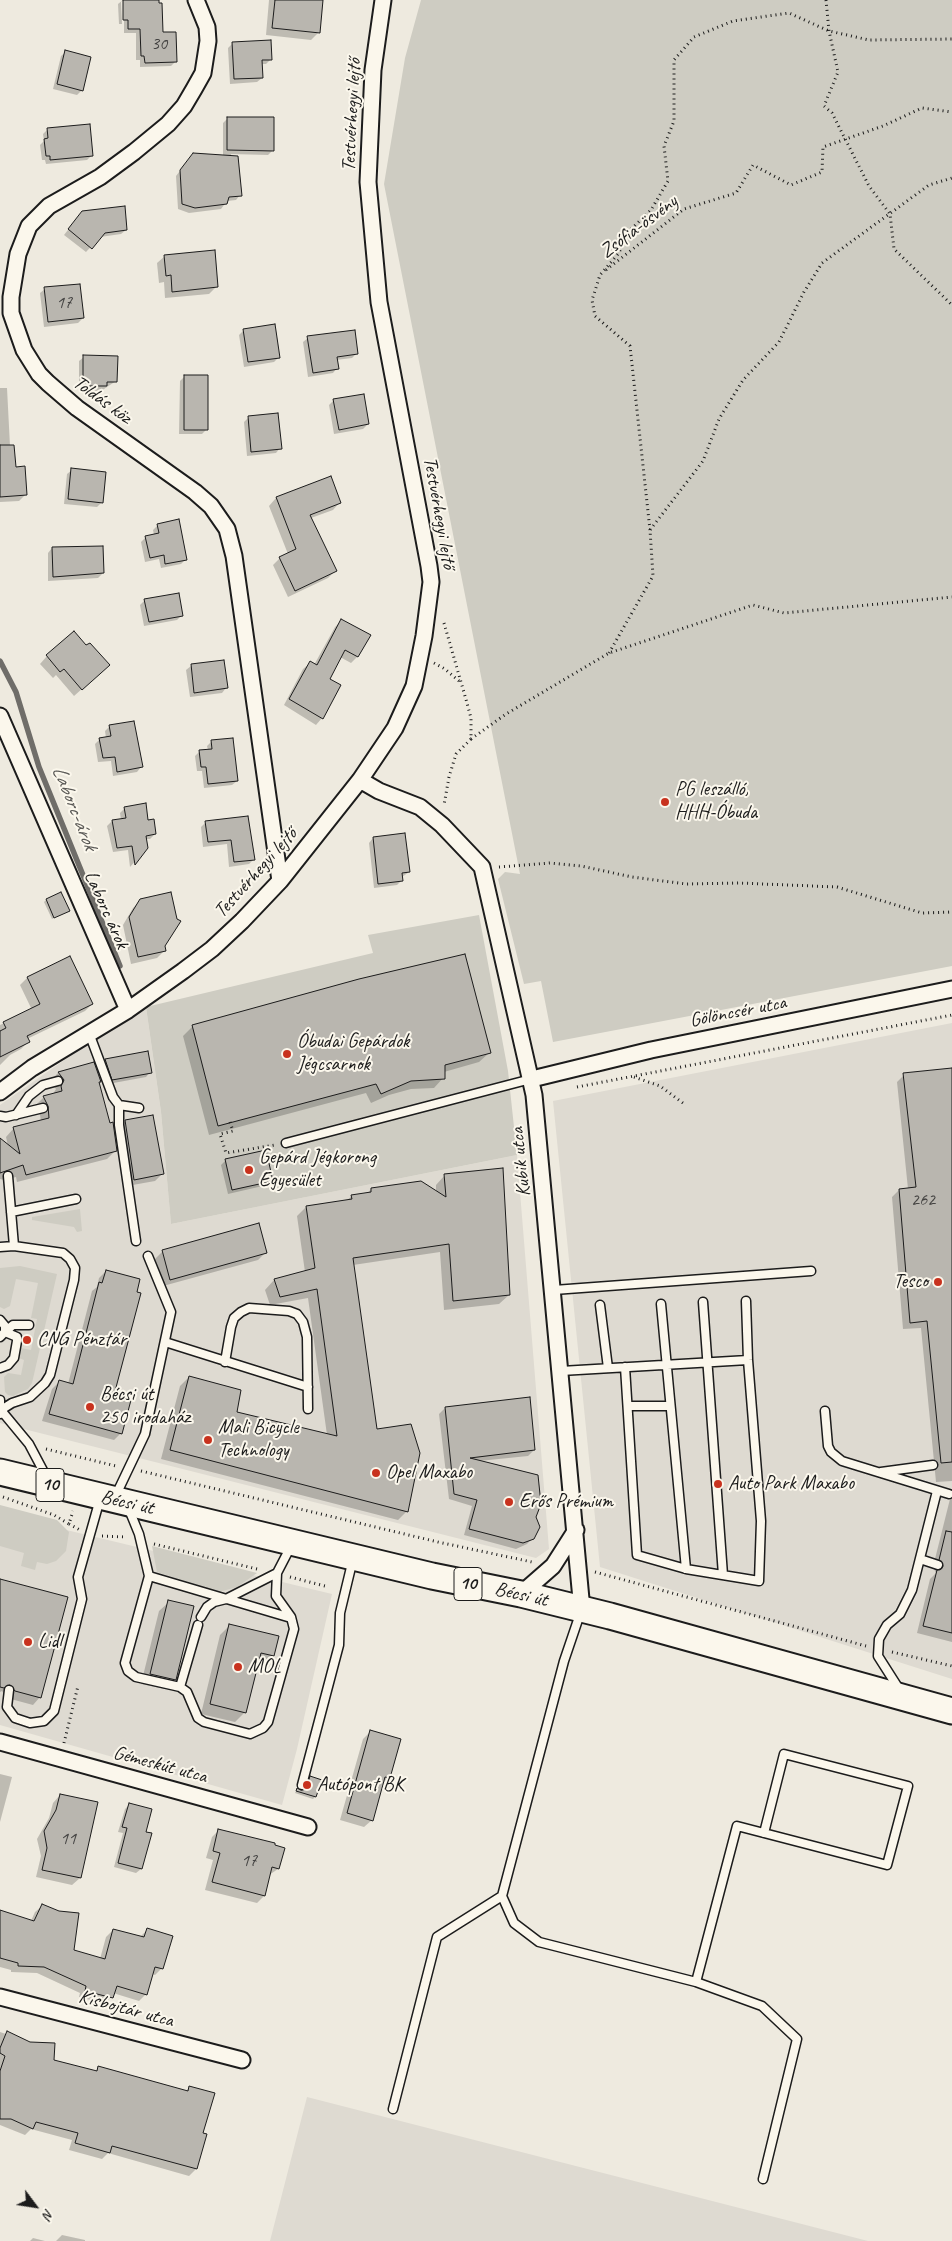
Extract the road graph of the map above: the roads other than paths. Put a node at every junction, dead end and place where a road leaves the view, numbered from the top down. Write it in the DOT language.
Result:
graph roads {
  1 [pos="196,0"];
  2 [pos="383,0"];
  3 [pos="0,716"];
  4 [pos="360,780"];
  5 [pos="280,881"];
  6 [pos="952,989"];
  7 [pos="128,1010"];
  8 [pos="89,1033"];
  9 [pos="532,1079"];
  10 [pos="58,1081"];
  11 [pos="0,1092"];
  12 [pos="119,1105"];
  13 [pos="43,1108"];
  14 [pos="138,1108"];
  15 [pos="16,1114"];
  16 [pos="0,1116"];
  17 [pos="286,1143"];
  18 [pos="8,1176"];
  19 [pos="76,1199"];
  20 [pos="11,1212"];
  21 [pos="136,1241"];
  22 [pos="14,1246"];
  23 [pos="0,1247"];
  24 [pos="148,1256"];
  25 [pos="811,1270"];
  26 [pos="554,1290"];
  27 [pos="746,1301"];
  28 [pos="703,1302"];
  29 [pos="661,1304"];
  30 [pos="600,1306"];
  31 [pos="0,1320"];
  32 [pos="29,1325"];
  33 [pos="3,1335"];
  34 [pos="165,1342"];
  35 [pos="748,1360"];
  36 [pos="225,1362"];
  37 [pos="708,1362"];
  38 [pos="666,1365"];
  39 [pos="0,1368"];
  40 [pos="608,1368"];
  41 [pos="625,1368"];
  42 [pos="561,1371"];
  43 [pos="308,1387"];
  44 [pos="0,1400"];
  45 [pos="628,1406"];
  46 [pos="669,1406"];
  47 [pos="308,1409"];
  48 [pos="825,1411"];
  49 [pos="0,1412"];
  50 [pos="934,1465"];
  51 [pos="0,1472"];
  52 [pos="878,1473"];
  53 [pos="50,1484"];
  54 [pos="937,1491"];
  55 [pos="948,1494"];
  56 [pos="114,1500"];
  57 [pos="576,1530"];
  58 [pos="293,1542"];
  59 [pos="354,1557"];
  60 [pos="920,1559"];
  61 [pos="938,1565"];
  62 [pos="686,1568"];
  63 [pos="277,1574"];
  64 [pos="723,1575"];
  65 [pos="149,1576"];
  66 [pos="521,1594"];
  67 [pos="226,1599"];
  68 [pos="582,1610"];
  69 [pos="291,1618"];
  70 [pos="180,1687"];
  71 [pos="9,1690"];
  72 [pos="906,1699"];
  73 [pos="952,1711"];
  74 [pos="0,1742"];
  75 [pos="302,1785"];
  76 [pos="308,1827"];
  77 [pos="764,1833"];
  78 [pos="502,1896"];
  79 [pos="696,1982"];
  80 [pos="0,1997"];
  81 [pos="242,2060"];
  82 [pos="393,2109"];
  83 [pos="763,2179"];
  1 -- 5 [label="street, Toldás köz"];
  2 -- 4 [label="street, Testvérhegyi lejtő"];
  3 -- 7 [label="street, Laborc árok"];
  4 -- 5 [label="street, Testvérhegyi lejtő"];
  4 -- 9 [label="street, Kubik utca"];
  5 -- 7 [label="street, Testvérhegyi lejtő"];
  6 -- 9 [label="street, Gölöncsér utca"];
  7 -- 8 [label="street, Testvérhegyi lejtő"];
  8 -- 11 [label="street, Testvérhegyi lejtő"];
  8 -- 12 [label="lane"];
  9 -- 17 [label="lane"];
  9 -- 26 [label="street, Kubik utca"];
  10 -- 15 [label="lane"];
  12 -- 14 [label="lane"];
  12 -- 21 [label="lane"];
  13 -- 15 [label="lane"];
  15 -- 16 [label="lane"];
  18 -- 20 [label="lane"];
  19 -- 20 [label="lane"];
  20 -- 22 [label="lane"];
  22 -- 23 [label="lane"];
  22 -- 49 [label="lane"];
  24 -- 34 [label="lane"];
  25 -- 26 [label="lane"];
  26 -- 42 [label="street, Kubik utca"];
  27 -- 35 [label="lane"];
  28 -- 37 [label="lane"];
  29 -- 38 [label="lane"];
  30 -- 40 [label="lane"];
  31 -- 33 [label="lane"];
  32 -- 33 [label="lane"];
  33 -- 39 [label="lane"];
  34 -- 36 [label="lane"];
  34 -- 56 [label="lane"];
  35 -- 37 [label="lane"];
  35 -- 64 [label="lane"];
  36 -- 43 [label="lane"];
  36 -- 43 [label="lane"];
  37 -- 38 [label="lane"];
  37 -- 64 [label="lane"];
  38 -- 41 [label="lane"];
  38 -- 46 [label="lane"];
  40 -- 41 [label="lane"];
  40 -- 42 [label="lane"];
  41 -- 45 [label="lane"];
  42 -- 57 [label="street, Kubik utca"];
  43 -- 47 [label="lane"];
  44 -- 49 [label="lane"];
  45 -- 46 [label="lane"];
  45 -- 62 [label="lane"];
  46 -- 62 [label="lane"];
  48 -- 52 [label="lane"];
  49 -- 53 [label="lane"];
  50 -- 52 [label="lane"];
  51 -- 53 [label="main road, Bécsi út / 10"];
  52 -- 54 [label="lane"];
  53 -- 56 [label="main road, Bécsi út / 10"];
  54 -- 55 [label="lane"];
  54 -- 60 [label="lane"];
  56 -- 58 [label="main road, Bécsi út / 10"];
  56 -- 65 [label="lane"];
  56 -- 71 [label="lane"];
  57 -- 66 [label="street"];
  57 -- 68 [label="street, Kubik utca"];
  58 -- 59 [label="main road, Bécsi út / 10"];
  58 -- 63 [label="lane"];
  59 -- 66 [label="main road, Bécsi út / 10"];
  59 -- 75 [label="lane"];
  60 -- 61 [label="lane"];
  60 -- 72 [label="lane"];
  62 -- 64 [label="lane"];
  63 -- 67 [label="lane"];
  63 -- 69 [label="lane"];
  65 -- 67 [label="lane"];
  65 -- 70 [label="lane"];
  66 -- 68 [label="main road, Bécsi út / 10"];
  67 -- 69 [label="lane"];
  67 -- 70 [label="lane"];
  68 -- 72 [label="main road, Bécsi út / 10"];
  68 -- 78 [label="lane"];
  69 -- 70 [label="lane"];
  72 -- 73 [label="main road, Bécsi út / 10"];
  74 -- 76 [label="street, Gémeskút utca"];
  77 -- 77 [label="lane"];
  77 -- 79 [label="lane"];
  78 -- 79 [label="lane"];
  78 -- 82 [label="lane"];
  79 -- 83 [label="lane"];
  80 -- 81 [label="street, Kisbojtár utca"];
}
